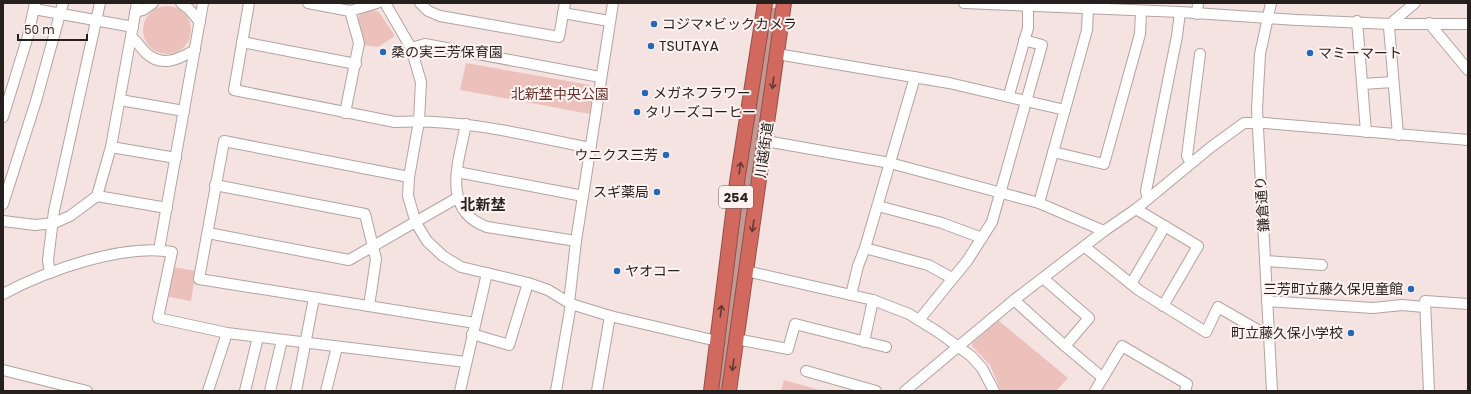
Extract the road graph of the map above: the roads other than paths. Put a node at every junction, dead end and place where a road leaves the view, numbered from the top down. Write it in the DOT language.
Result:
graph roads {
  1 [pos="63,3"];
  2 [pos="100,3"];
  3 [pos="153,3"];
  4 [pos="181,3"];
  5 [pos="203,3"];
  6 [pos="250,3"];
  7 [pos="308,3"];
  8 [pos="377,3"];
  9 [pos="384,3"];
  10 [pos="420,3"];
  11 [pos="612,3"];
  12 [pos="765,3"];
  13 [pos="784,3"];
  14 [pos="964,3"];
  15 [pos="1198,3"];
  16 [pos="1271,3"];
  17 [pos="1411,4"];
  18 [pos="332,5"];
  19 [pos="35,6"];
  20 [pos="1028,6"];
  21 [pos="136,7"];
  22 [pos="1128,7"];
  23 [pos="564,8"];
  24 [pos="1088,8"];
  25 [pos="350,11"];
  26 [pos="1141,11"];
  27 [pos="1180,12"];
  28 [pos="60,14"];
  29 [pos="1197,14"];
  30 [pos="1267,18"];
  31 [pos="96,20"];
  32 [pos="609,21"];
  33 [pos="1358,21"];
  34 [pos="200,22"];
  35 [pos="1429,23"];
  36 [pos="1390,24"];
  37 [pos="1468,24"];
  38 [pos="132,32"];
  39 [pos="1024,40"];
  40 [pos="242,42"];
  41 [pos="411,48"];
  42 [pos="195,50"];
  43 [pos="777,54"];
  44 [pos="1200,54"];
  45 [pos="356,64"];
  46 [pos="1468,70"];
  47 [pos="600,77"];
  48 [pos="915,77"];
  49 [pos="1393,82"];
  50 [pos="1363,84"];
  51 [pos="1009,95"];
  52 [pos="120,100"];
  53 [pos="1025,101"];
  54 [pos="1065,110"];
  55 [pos="184,111"];
  56 [pos="345,113"];
  57 [pos="3,117"];
  58 [pos="419,121"];
  59 [pos="1258,123"];
  60 [pos="466,124"];
  61 [pos="1366,132"];
  62 [pos="1398,135"];
  63 [pos="1468,140"];
  64 [pos="766,141"];
  65 [pos="111,147"];
  66 [pos="590,148"];
  67 [pos="1053,152"];
  68 [pos="176,158"];
  69 [pos="890,163"];
  70 [pos="1191,163"];
  71 [pos="458,172"];
  72 [pos="409,177"];
  73 [pos="215,185"];
  74 [pos="1000,193"];
  75 [pos="97,196"];
  76 [pos="583,196"];
  77 [pos="458,198"];
  78 [pos="1148,199"];
  79 [pos="1039,203"];
  80 [pos="3,204"];
  81 [pos="878,206"];
  82 [pos="167,208"];
  83 [pos="1136,209"];
  84 [pos="3,221"];
  85 [pos="54,223"];
  86 [pos="416,223"];
  87 [pos="1165,226"];
  88 [pos="1104,230"];
  89 [pos="208,233"];
  90 [pos="982,238"];
  91 [pos="576,241"];
  92 [pos="374,246"];
  93 [pos="1085,247"];
  94 [pos="865,248"];
  95 [pos="160,250"];
  96 [pos="1265,261"];
  97 [pos="1322,265"];
  98 [pos="746,272"];
  99 [pos="50,273"];
  100 [pos="487,274"];
  101 [pos="952,278"];
  102 [pos="1044,279"];
  103 [pos="528,283"];
  104 [pos="1131,284"];
  105 [pos="3,294"];
  106 [pos="851,295"];
  107 [pos="314,298"];
  108 [pos="873,300"];
  109 [pos="1014,300"];
  110 [pos="1268,301"];
  111 [pos="570,304"];
  112 [pos="1468,304"];
  113 [pos="369,306"];
  114 [pos="1163,306"];
  115 [pos="1424,307"];
  116 [pos="610,316"];
  117 [pos="919,320"];
  118 [pos="475,323"];
  119 [pos="227,333"];
  120 [pos="472,334"];
  121 [pos="258,337"];
  122 [pos="1270,337"];
  123 [pos="736,339"];
  124 [pos="282,340"];
  125 [pos="717,341"];
  126 [pos="864,342"];
  127 [pos="307,343"];
  128 [pos="337,346"];
  129 [pos="1065,346"];
  130 [pos="959,347"];
  131 [pos="886,348"];
  132 [pos="466,362"];
  133 [pos="3,370"];
  134 [pos="806,371"];
  135 [pos="1103,378"];
  136 [pos="87,391"];
  137 [pos="208,391"];
  138 [pos="245,391"];
  139 [pos="270,391"];
  140 [pos="296,391"];
  141 [pos="326,391"];
  142 [pos="460,391"];
  143 [pos="556,391"];
  144 [pos="597,391"];
  145 [pos="711,391"];
  146 [pos="729,391"];
  147 [pos="876,391"];
  148 [pos="905,391"];
  149 [pos="994,391"];
  150 [pos="1095,391"];
  151 [pos="1185,391"];
  152 [pos="1272,391"];
  153 [pos="1429,391"];
  1 -- 28 [label="street"];
  2 -- 31 [label="street"];
  3 -- 21 [label="street"];
  4 -- 34 [label="street"];
  5 -- 34 [label="street"];
  6 -- 40 [label="street"];
  7 -- 18 [label="street"];
  8 -- 25 [label="street"];
  9 -- 41 [label="street"];
  10 -- 23 [label="street"];
  11 -- 32 [label="street"];
  125 -- 12 [label="highway, 川越街道 / 254, one-way"];
  13 -- 43 [label="highway, 川越街道 / 254"];
  14 -- 20 [label="street"];
  15 -- 29 [label="street"];
  16 -- 30 [label="street, 鎌倉通り"];
  17 -- 36 [label="street"];
  18 -- 25 [label="street"];
  19 -- 28 [label="street"];
  19 -- 57 [label="street"];
  20 -- 24 [label="street"];
  20 -- 39 [label="street"];
  21 -- 38 [label="street"];
  22 -- 24 [label="street"];
  22 -- 26 [label="street"];
  23 -- 32 [label="street"];
  24 -- 54 [label="street"];
  25 -- 45 [label="street"];
  26 -- 27 [label="street"];
  26 -- 67 [label="street"];
  27 -- 29 [label="street"];
  27 -- 78 [label="street"];
  28 -- 31 [label="street"];
  28 -- 80 [label="street"];
  29 -- 30 [label="street"];
  30 -- 33 [label="street"];
  30 -- 59 [label="street, 鎌倉通り"];
  31 -- 38 [label="street"];
  31 -- 85 [label="street"];
  32 -- 47 [label="street"];
  33 -- 36 [label="street"];
  33 -- 50 [label="street"];
  34 -- 42 [label="street"];
  35 -- 36 [label="street"];
  35 -- 37 [label="street"];
  35 -- 46 [label="street"];
  36 -- 49 [label="street"];
  38 -- 42 [label="street"];
  38 -- 52 [label="street"];
  39 -- 51 [label="street"];
  39 -- 53 [label="street"];
  40 -- 45 [label="street"];
  40 -- 56 [label="street"];
  41 -- 47 [label="street"];
  41 -- 58 [label="street"];
  42 -- 55 [label="street"];
  43 -- 48 [label="street"];
  43 -- 64 [label="highway, 川越街道 / 254, one-way"];
  44 -- 70 [label="street"];
  45 -- 56 [label="street"];
  47 -- 66 [label="street"];
  48 -- 51 [label="street"];
  48 -- 69 [label="street"];
  49 -- 50 [label="street"];
  49 -- 62 [label="street"];
  50 -- 61 [label="street"];
  51 -- 53 [label="street"];
  52 -- 55 [label="street"];
  52 -- 65 [label="street"];
  53 -- 54 [label="street"];
  53 -- 74 [label="street"];
  54 -- 67 [label="street"];
  55 -- 68 [label="street"];
  56 -- 58 [label="street"];
  58 -- 60 [label="street"];
  58 -- 72 [label="street"];
  59 -- 61 [label="street"];
  59 -- 70 [label="street"];
  59 -- 96 [label="street, 鎌倉通り"];
  60 -- 66 [label="street"];
  60 -- 71 [label="street"];
  61 -- 62 [label="street"];
  62 -- 63 [label="street"];
  64 -- 69 [label="street"];
  64 -- 98 [label="highway, 川越街道 / 254, one-way"];
  65 -- 68 [label="street"];
  65 -- 75 [label="street"];
  66 -- 76 [label="street"];
  67 -- 79 [label="street"];
  68 -- 82 [label="street"];
  69 -- 74 [label="street"];
  69 -- 81 [label="street"];
  70 -- 78 [label="street"];
  71 -- 76 [label="street"];
  71 -- 77 [label="street"];
  72 -- 73 [label="street"];
  72 -- 86 [label="street"];
  73 -- 89 [label="street"];
  73 -- 92 [label="street"];
  74 -- 79 [label="street"];
  74 -- 90 [label="street"];
  75 -- 82 [label="street"];
  75 -- 85 [label="street"];
  76 -- 91 [label="street"];
  77 -- 86 [label="street"];
  77 -- 91 [label="street"];
  78 -- 83 [label="street"];
  79 -- 88 [label="street"];
  81 -- 90 [label="street"];
  81 -- 94 [label="street"];
  82 -- 95 [label="street"];
  83 -- 87 [label="street"];
  83 -- 88 [label="street"];
  84 -- 85 [label="street"];
  85 -- 99 [label="street"];
  86 -- 92 [label="street"];
  86 -- 100 [label="street"];
  87 -- 104 [label="street"];
  87 -- 114 [label="street"];
  88 -- 93 [label="street"];
  89 -- 92 [label="street"];
  89 -- 107 [label="street"];
  90 -- 101 [label="street"];
  91 -- 111 [label="street"];
  92 -- 113 [label="street"];
  93 -- 102 [label="street"];
  93 -- 104 [label="street"];
  94 -- 101 [label="street"];
  94 -- 106 [label="street"];
  95 -- 99 [label="street"];
  95 -- 119 [label="street"];
  96 -- 97 [label="street"];
  96 -- 110 [label="street, 鎌倉通り"];
  98 -- 106 [label="street"];
  98 -- 123 [label="highway, 川越街道 / 254"];
  99 -- 105 [label="street"];
  100 -- 103 [label="street"];
  100 -- 118 [label="street"];
  101 -- 117 [label="street"];
  102 -- 109 [label="street"];
  102 -- 129 [label="street"];
  103 -- 111 [label="street"];
  103 -- 120 [label="street"];
  104 -- 114 [label="street"];
  106 -- 108 [label="street"];
  107 -- 113 [label="street"];
  107 -- 127 [label="street"];
  108 -- 117 [label="street"];
  108 -- 126 [label="street"];
  109 -- 129 [label="street"];
  109 -- 130 [label="street"];
  110 -- 115 [label="street"];
  110 -- 122 [label="street, 鎌倉通り"];
  111 -- 116 [label="street"];
  111 -- 143 [label="street"];
  112 -- 115 [label="street"];
  113 -- 118 [label="street"];
  114 -- 122 [label="street"];
  115 -- 153 [label="street"];
  116 -- 125 [label="street"];
  116 -- 144 [label="street"];
  117 -- 130 [label="street"];
  118 -- 120 [label="street"];
  119 -- 121 [label="street"];
  119 -- 137 [label="street"];
  120 -- 132 [label="street"];
  121 -- 124 [label="street"];
  121 -- 138 [label="street"];
  122 -- 152 [label="street, 鎌倉通り"];
  123 -- 126 [label="street"];
  123 -- 146 [label="highway, 川越街道 / 254, one-way"];
  124 -- 127 [label="street"];
  124 -- 139 [label="street"];
  125 -- 145 [label="highway, 川越街道 / 254"];
  126 -- 131 [label="street"];
  127 -- 128 [label="street"];
  127 -- 140 [label="street"];
  128 -- 132 [label="street"];
  128 -- 141 [label="street"];
  129 -- 135 [label="street"];
  130 -- 148 [label="street"];
  130 -- 149 [label="street"];
  132 -- 142 [label="street"];
  133 -- 136 [label="street"];
  134 -- 147 [label="street"];
  135 -- 150 [label="street"];
  135 -- 151 [label="street"];
}
